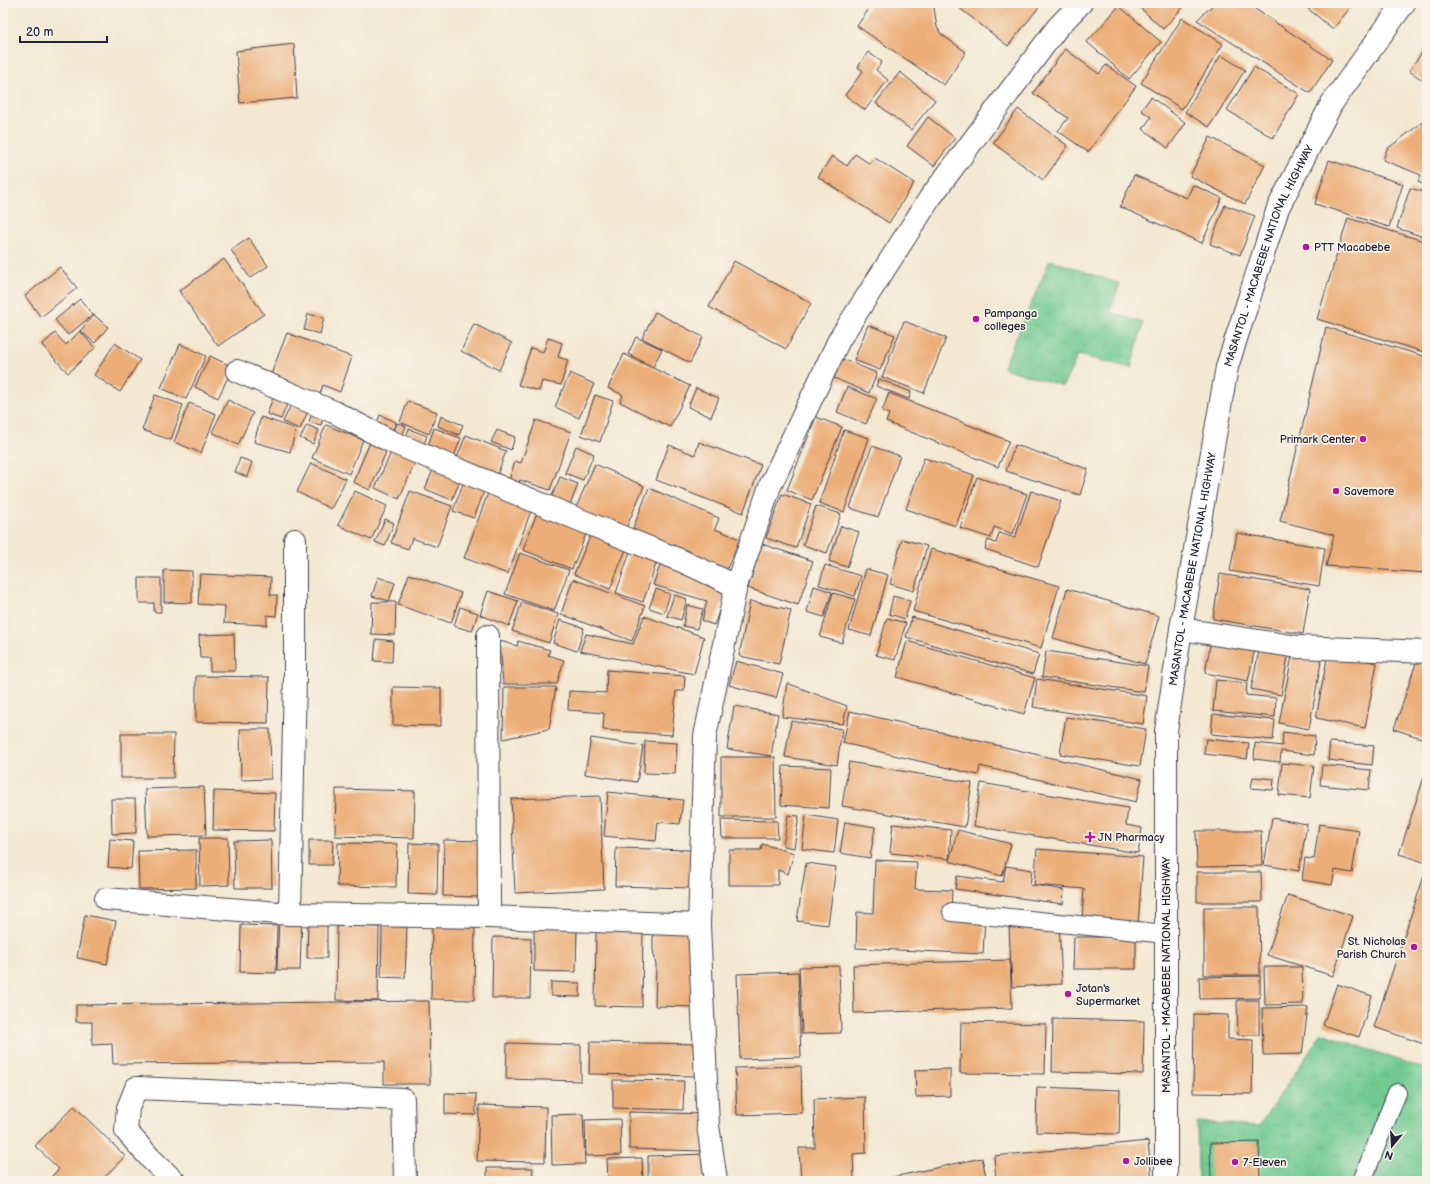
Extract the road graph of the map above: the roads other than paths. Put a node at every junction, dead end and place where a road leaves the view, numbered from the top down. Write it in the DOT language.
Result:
graph roads {
  1 [pos="1081,3"];
  2 [pos="1404,3"];
  3 [pos="237,371"];
  4 [pos="295,540"];
  5 [pos="736,586"];
  6 [pos="1181,629"];
  7 [pos="488,636"];
  8 [pos="1427,652"];
  9 [pos="106,899"];
  10 [pos="952,912"];
  11 [pos="290,914"];
  12 [pos="489,917"];
  13 [pos="699,925"];
  14 [pos="1166,934"];
  15 [pos="1397,1093"];
  16 [pos="174,1181"];
  17 [pos="405,1181"];
  18 [pos="716,1181"];
  19 [pos="1166,1181"];
  20 [pos="1362,1181"];
  1 -- 5 [label="street"];
  2 -- 6 [label="street, MASANTOL - MACABEBE NATIONAL HIGHWAY"];
  3 -- 5 [label="street"];
  4 -- 11 [label="street"];
  5 -- 13 [label="street"];
  6 -- 8 [label="street"];
  6 -- 14 [label="street, MASANTOL - MACABEBE NATIONAL HIGHWAY"];
  7 -- 12 [label="street"];
  9 -- 11 [label="street"];
  10 -- 14 [label="lane"];
  11 -- 12 [label="street"];
  12 -- 13 [label="street"];
  13 -- 18 [label="street"];
  14 -- 19 [label="street, MASANTOL - MACABEBE NATIONAL HIGHWAY"];
  15 -- 20 [label="lane"];
  16 -- 17 [label="street"];
}
